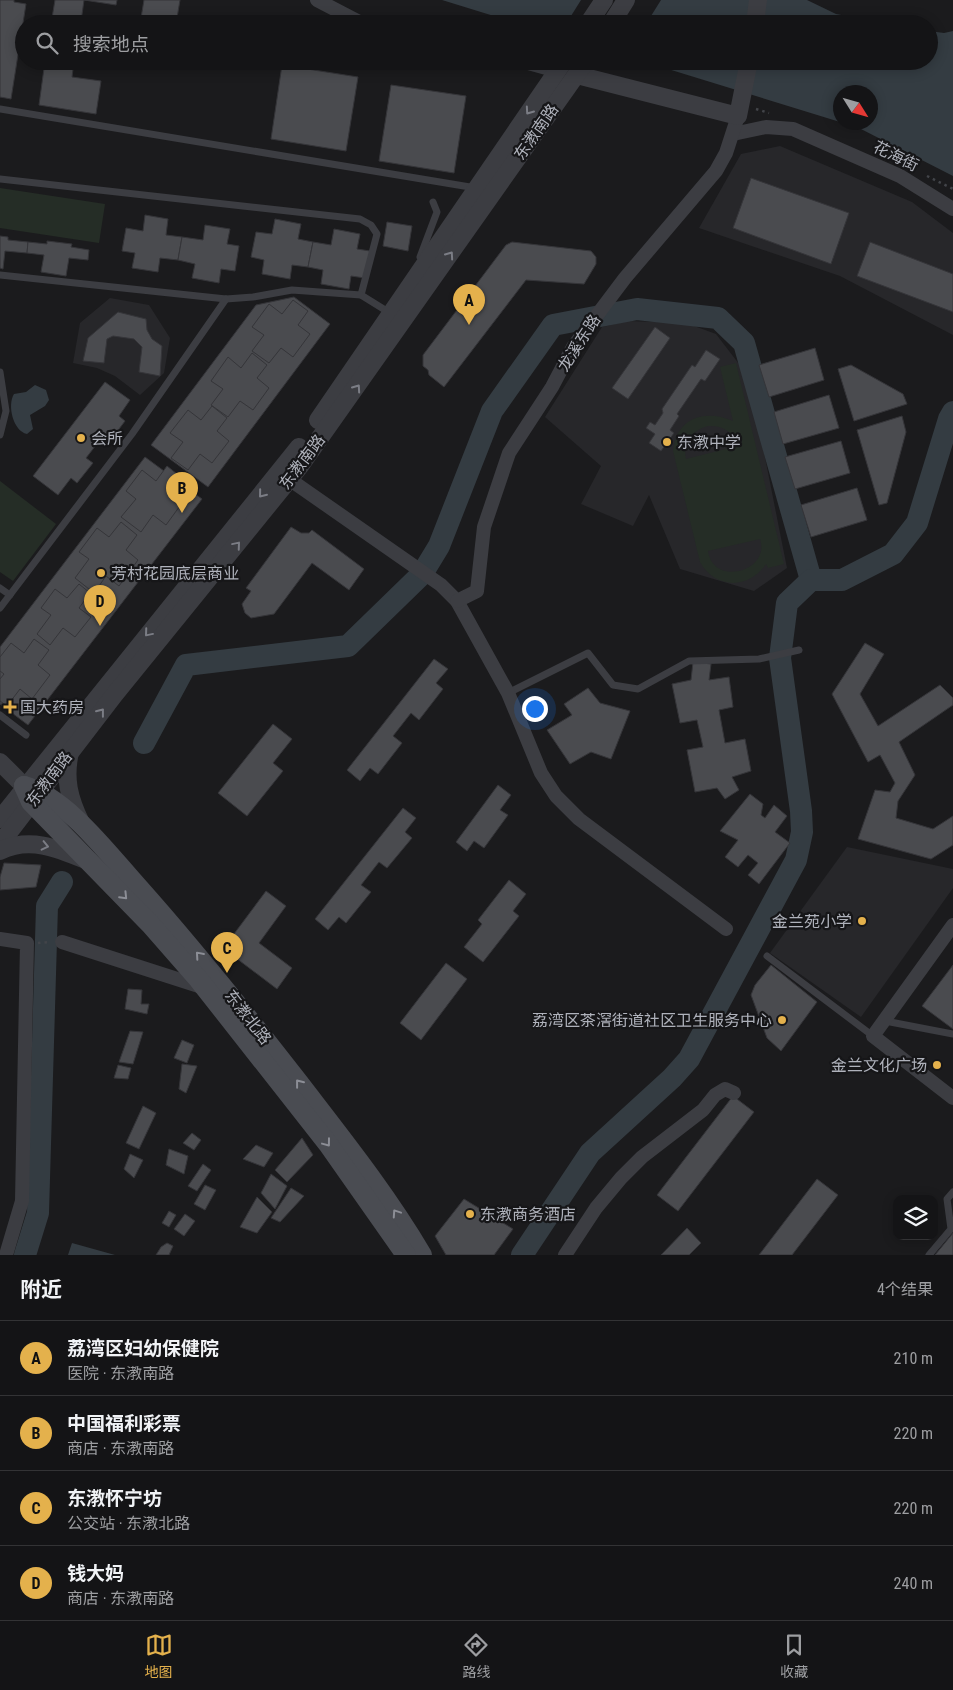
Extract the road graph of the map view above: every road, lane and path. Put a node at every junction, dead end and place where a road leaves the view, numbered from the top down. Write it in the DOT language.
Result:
graph roads {
  1 [pos="317,0"];
  2 [pos="604,0"];
  3 [pos="626,0"];
  4 [pos="758,0"];
  5 [pos="346,15"];
  6 [pos="594,15"];
  7 [pos="617,15"];
  8 [pos="756,15"];
  9 [pos="557,70"];
  10 [pos="580,70"];
  11 [pos="594,70"];
  12 [pos="746,70"];
  13 [pos="740,108"];
  14 [pos="0,109"];
  15 [pos="734,134"];
  16 [pos="0,179"];
  17 [pos="476,188"];
  18 [pos="433,202"];
  19 [pos="953,209"];
  20 [pos="427,262"];
  21 [pos="0,275"];
  22 [pos="360,294"];
  23 [pos="226,298"];
  24 [pos="390,314"];
  25 [pos="0,372"];
  26 [pos="0,436"];
  27 [pos="289,480"];
  28 [pos="0,588"];
  29 [pos="10,595"];
  30 [pos="457,601"];
  31 [pos="0,608"];
  32 [pos="798,650"];
  33 [pos="508,693"];
  34 [pos="0,715"];
  35 [pos="26,735"];
  36 [pos="71,750"];
  37 [pos="0,762"];
  38 [pos="32,793"];
  39 [pos="0,819"];
  40 [pos="85,830"];
  41 [pos="0,844"];
  42 [pos="0,851"];
  43 [pos="90,862"];
  44 [pos="953,925"];
  45 [pos="726,929"];
  46 [pos="0,939"];
  47 [pos="949,941"];
  48 [pos="62,942"];
  49 [pos="27,943"];
  50 [pos="767,956"];
  51 [pos="206,988"];
  52 [pos="885,1020"];
  53 [pos="953,1034"];
  54 [pos="873,1036"];
  55 [pos="734,1093"];
  56 [pos="953,1098"];
  57 [pos="953,1192"];
  58 [pos="6,1255"];
  59 [pos="406,1255"];
  60 [pos="422,1255"];
  61 [pos="565,1255"];
  62 [pos="929,1255"];
  1 -- 5 [label="street"];
  2 -- 6 [label="street"];
  3 -- 7 [label="street"];
  4 -- 8 [label="street"];
  9 -- 17 [label="street, 东漖南路, one-way"];
  27 -- 10 [label="street, 东漖南路, one-way"];
  11 -- 13 [label="street"];
  12 -- 13 [label="street"];
  13 -- 15 [label="street, 龙溪东路"];
  14 -- 17 [label="lane"];
  15 -- 19 [label="street, 花海街"];
  15 -- 30 [label="street, 龙溪东路"];
  16 -- 22 [label="lane"];
  17 -- 20 [label="street, 东漖南路"];
  18 -- 20 [label="lane"];
  20 -- 24 [label="street, 东漖南路"];
  21 -- 23 [label="lane"];
  22 -- 23 [label="lane"];
  22 -- 24 [label="lane"];
  23 -- 29 [label="lane"];
  24 -- 38 [label="street, 东漖南路, one-way"];
  25 -- 26 [label="lane"];
  27 -- 30 [label="street"];
  36 -- 27 [label="street, 东漖南路, one-way"];
  28 -- 29 [label="lane"];
  29 -- 31 [label="lane"];
  30 -- 33 [label="street"];
  32 -- 33 [label="lane"];
  33 -- 45 [label="street"];
  34 -- 35 [label="lane"];
  36 -- 38 [label="street, 东漖南路"];
  36 -- 40 [label="street"];
  37 -- 38 [label="street, 东漖北路"];
  38 -- 39 [label="street, 东漖南路"];
  38 -- 40 [label="main road, 东漖北路"];
  38 -- 41 [label="street, 东漖南路"];
  38 -- 43 [label="main road, 东漖北路"];
  60 -- 40 [label="main road, 东漖北路, one-way"];
  42 -- 43 [label="street, one-way"];
  43 -- 51 [label="main road, 东漖北路, one-way"];
  44 -- 47 [label="street"];
  46 -- 49 [label="street"];
  47 -- 52 [label="street"];
  48 -- 49 [label="path"];
  48 -- 51 [label="street"];
  49 -- 58 [label="street"];
  50 -- 54 [label="lane"];
  51 -- 59 [label="main road, 东漖北路, one-way"];
  52 -- 53 [label="lane"];
  52 -- 54 [label="street"];
  54 -- 56 [label="street"];
  55 -- 61 [label="street"];
  57 -- 62 [label="lane"];
}
